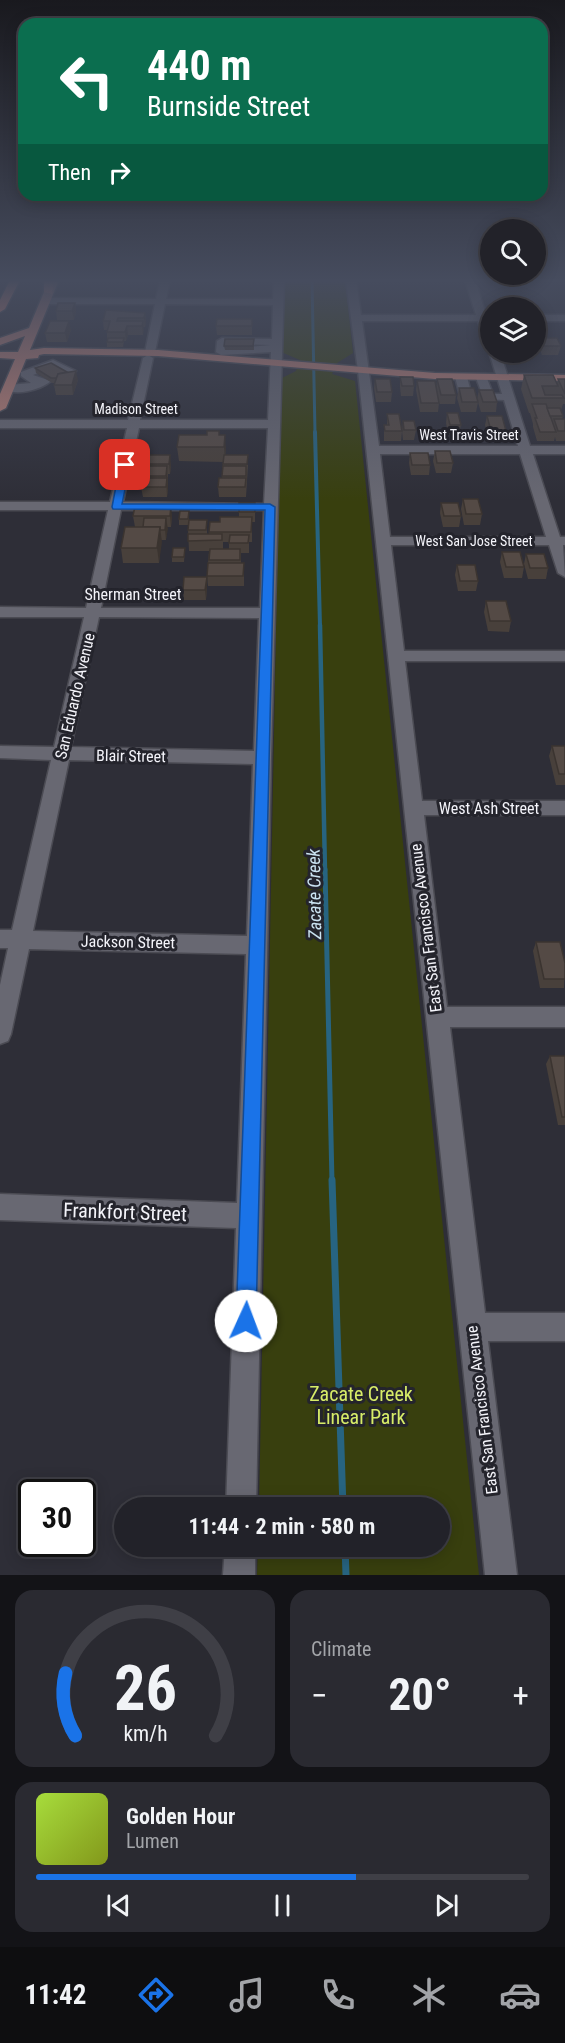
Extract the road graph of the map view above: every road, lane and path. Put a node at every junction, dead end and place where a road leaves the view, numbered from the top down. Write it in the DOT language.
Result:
graph roads {
  1 [pos="30,354"];
  2 [pos="110,354"];
  3 [pos="224,354"];
  4 [pos="252,354"];
  5 [pos="276,354"];
  6 [pos="361,354"];
  7 [pos="0,355"];
  8 [pos="22,355"];
  9 [pos="149,355"];
  10 [pos="220,355"];
  11 [pos="78,357"];
  12 [pos="497,363"];
  13 [pos="275,364"];
  14 [pos="60,367"];
  15 [pos="364,371"];
  16 [pos="0,372"];
  17 [pos="461,378"];
  18 [pos="482,378"];
  19 [pos="502,378"];
  20 [pos="565,378"];
  21 [pos="27,379"];
  22 [pos="466,396"];
  23 [pos="509,397"];
  24 [pos="0,408"];
  25 [pos="0,424"];
  26 [pos="134,424"];
  27 [pos="273,424"];
  28 [pos="372,450"];
  29 [pos="526,450"];
  30 [pos="565,450"];
  31 [pos="0,506"];
  32 [pos="117,507"];
  33 [pos="270,507"];
  34 [pos="382,541"];
  35 [pos="560,541"];
  36 [pos="565,573"];
  37 [pos="0,612"];
  38 [pos="94,612"];
  39 [pos="267,613"];
  40 [pos="395,656"];
  41 [pos="565,656"];
  42 [pos="0,752"];
  43 [pos="62,754"];
  44 [pos="262,758"];
  45 [pos="412,808"];
  46 [pos="565,808"];
  47 [pos="0,939"];
  48 [pos="21,939"];
  49 [pos="257,945"];
  50 [pos="436,1017"];
  51 [pos="565,1017"];
  52 [pos="0,1034"];
  53 [pos="0,1207"];
  54 [pos="249,1216"];
  55 [pos="472,1327"];
  56 [pos="565,1327"];
  57 [pos="241,1497"];
  58 [pos="240,1557"];
  59 [pos="239,1575"];
  60 [pos="501,1575"];
  1 -- 8 [label="main road"];
  2 -- 9 [label="main road"];
  3 -- 10 [label="main road"];
  4 -- 13 [label="main road"];
  5 -- 13 [label="street"];
  6 -- 15 [label="street, East San Francisco Avenue"];
  7 -- 8 [label="main road"];
  8 -- 14 [label="main road"];
  8 -- 21 [label="main road"];
  9 -- 10 [label="main road"];
  9 -- 11 [label="main road"];
  9 -- 13 [label="main road"];
  9 -- 26 [label="street, San Eduardo Avenue"];
  11 -- 14 [label="street"];
  11 -- 14 [label="main road"];
  12 -- 19 [label="street"];
  13 -- 15 [label="main road"];
  13 -- 27 [label="street"];
  14 -- 21 [label="street"];
  15 -- 17 [label="main road"];
  15 -- 28 [label="street, East San Francisco Avenue"];
  16 -- 21 [label="main road"];
  17 -- 18 [label="main road"];
  17 -- 22 [label="street"];
  18 -- 19 [label="main road"];
  18 -- 23 [label="street"];
  19 -- 20 [label="main road"];
  19 -- 23 [label="street"];
  21 -- 24 [label="main road"];
  23 -- 29 [label="street"];
  25 -- 26 [label="street, Madison Street"];
  26 -- 27 [label="street, Madison Street"];
  26 -- 32 [label="street, San Eduardo Avenue"];
  27 -- 33 [label="street"];
  28 -- 29 [label="street, West Travis Street"];
  28 -- 34 [label="street, East San Francisco Avenue"];
  29 -- 30 [label="street, West Travis Street"];
  29 -- 35 [label="street"];
  31 -- 32 [label="street"];
  32 -- 33 [label="street"];
  32 -- 38 [label="street, San Eduardo Avenue"];
  33 -- 39 [label="street"];
  34 -- 35 [label="street, West San Jose Street"];
  34 -- 40 [label="street, East San Francisco Avenue"];
  35 -- 36 [label="street"];
  37 -- 38 [label="street, Sherman Street"];
  38 -- 39 [label="street, Sherman Street"];
  38 -- 43 [label="street, San Eduardo Avenue"];
  39 -- 44 [label="street"];
  40 -- 41 [label="street"];
  40 -- 45 [label="street, East San Francisco Avenue"];
  42 -- 43 [label="street, Blair Street"];
  43 -- 44 [label="street, Blair Street"];
  43 -- 48 [label="street, San Eduardo Avenue"];
  44 -- 49 [label="street"];
  45 -- 46 [label="street, West Ash Street"];
  45 -- 50 [label="street, East San Francisco Avenue"];
  47 -- 48 [label="street, Jackson Street"];
  48 -- 49 [label="street, Jackson Street"];
  48 -- 52 [label="street, San Eduardo Avenue"];
  49 -- 54 [label="street"];
  50 -- 51 [label="street"];
  50 -- 55 [label="street, East San Francisco Avenue"];
  53 -- 54 [label="street, Frankfort Street"];
  54 -- 57 [label="street"];
  55 -- 56 [label="street"];
  55 -- 60 [label="street, East San Francisco Avenue"];
  58 -- 59 [label="street"];
}
